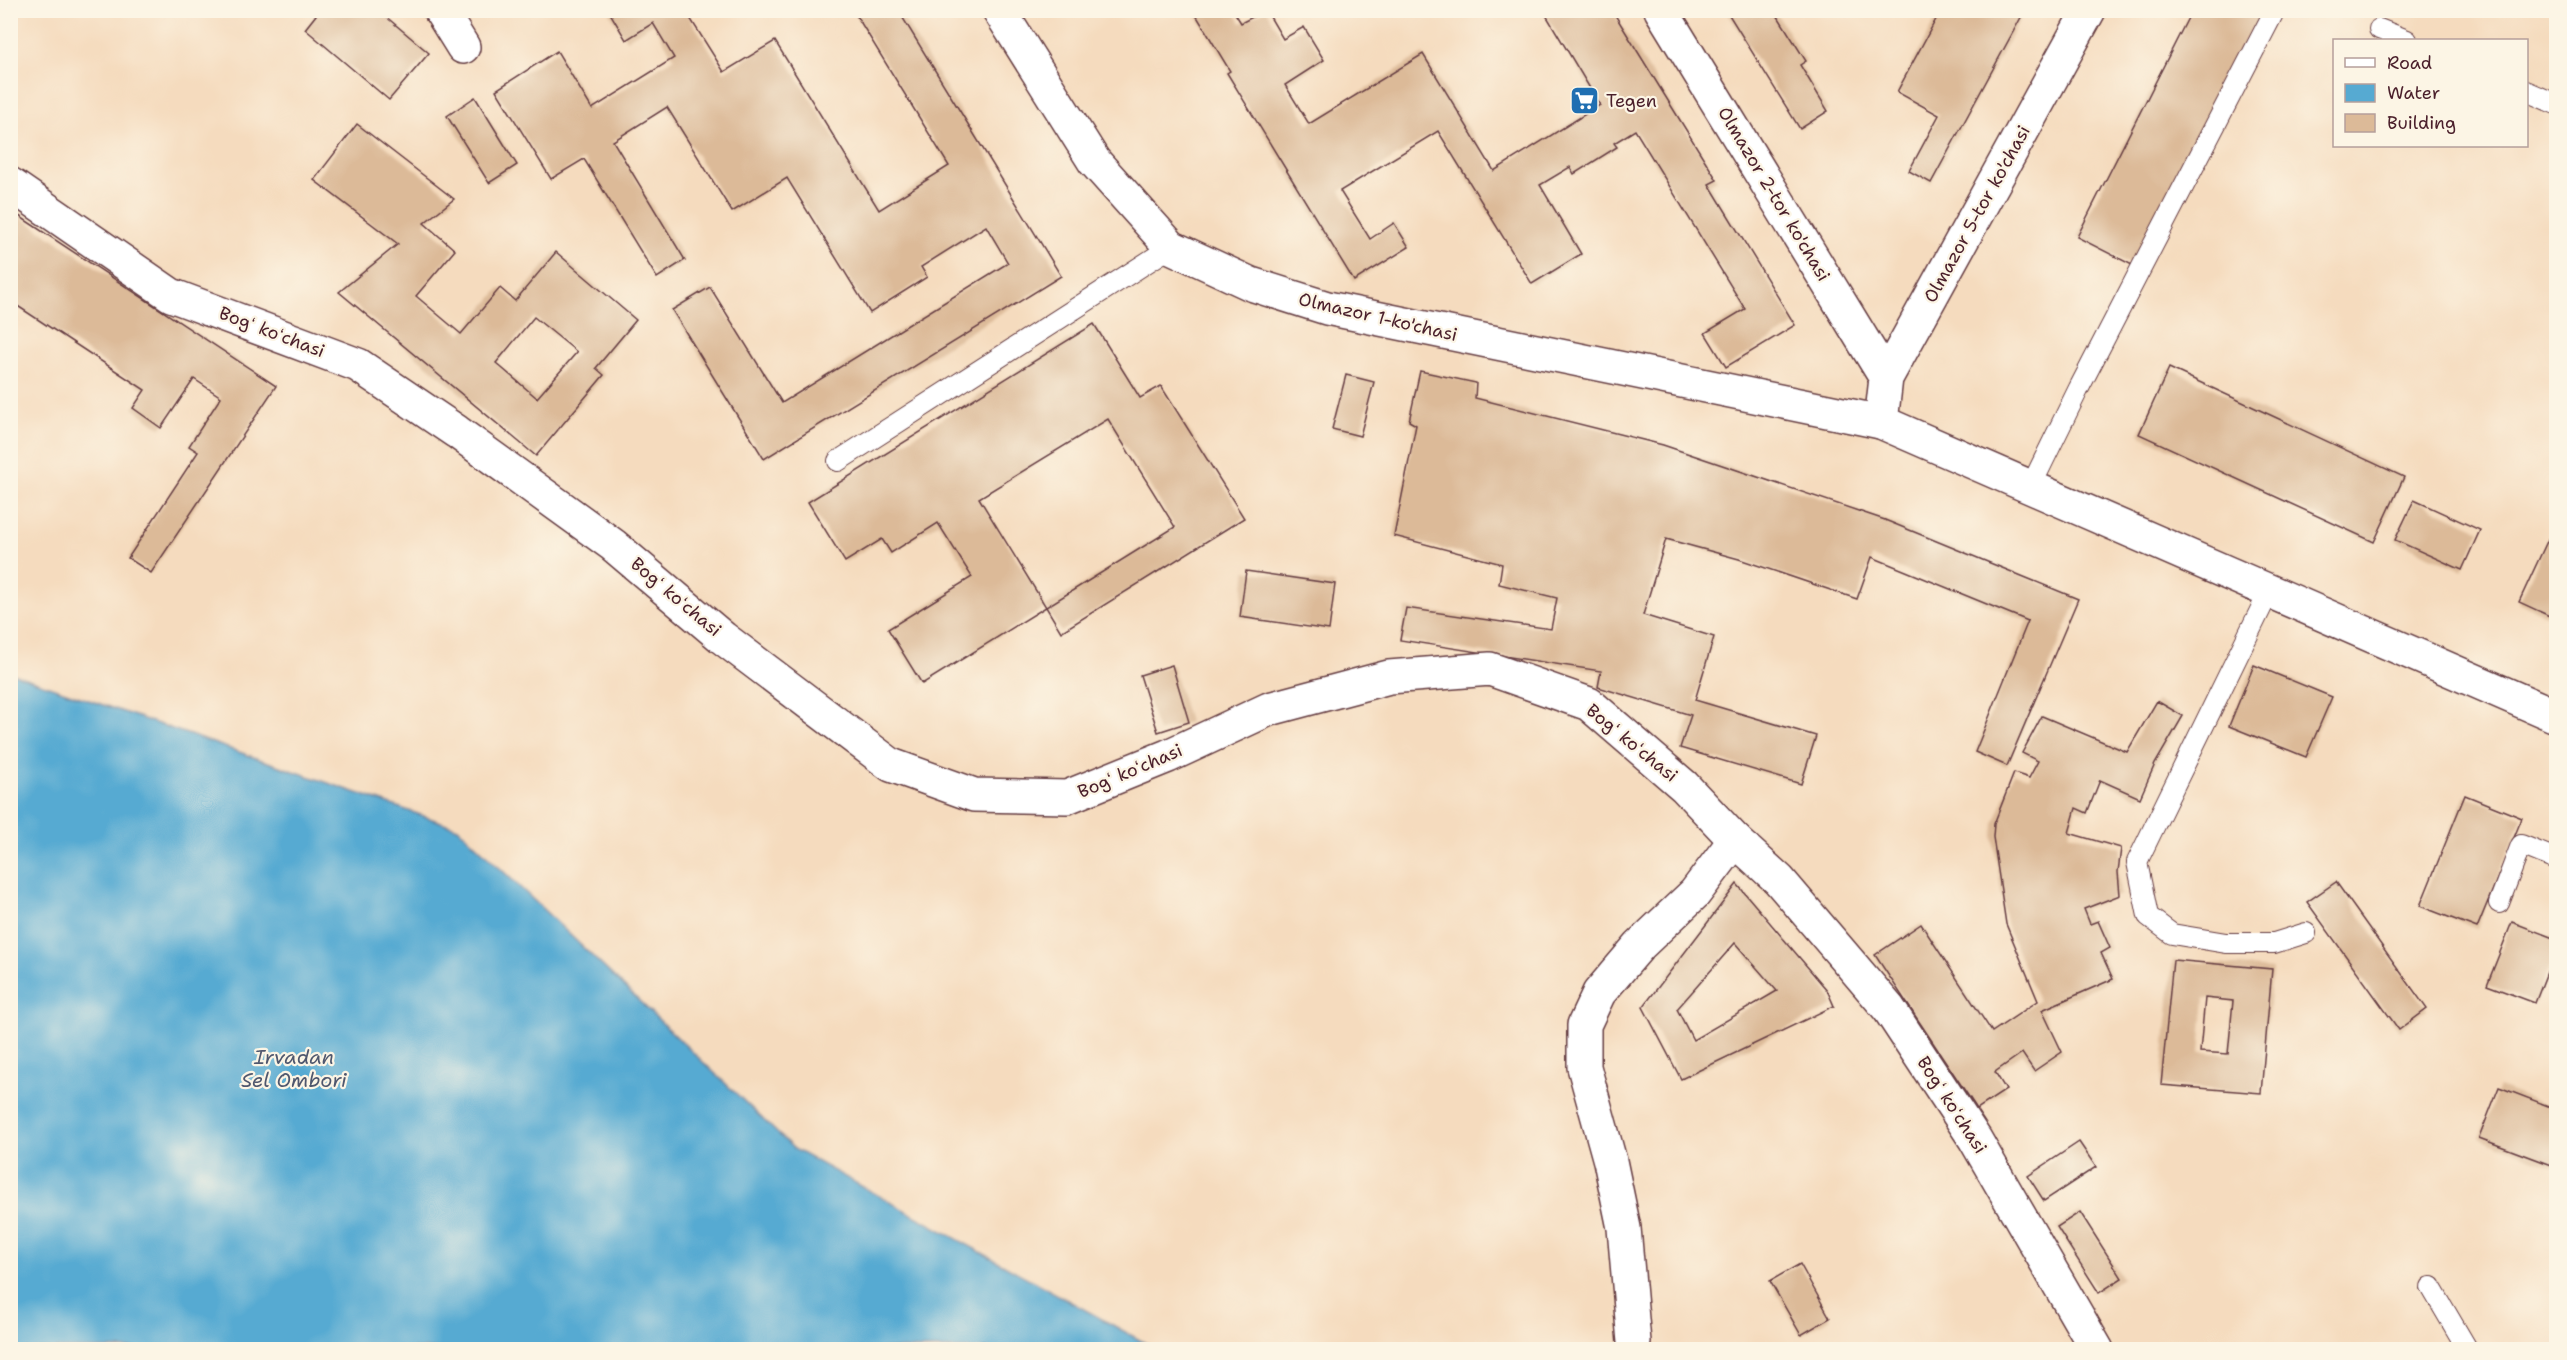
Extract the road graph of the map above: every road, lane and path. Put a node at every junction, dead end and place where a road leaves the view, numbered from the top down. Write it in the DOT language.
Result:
graph roads {
  1 [pos="441,10"];
  2 [pos="999,10"];
  3 [pos="1661,10"];
  4 [pos="2089,10"];
  5 [pos="2275,10"];
  6 [pos="2379,28"];
  7 [pos="2406,39"];
  8 [pos="463,47"];
  9 [pos="2528,92"];
  10 [pos="2556,104"];
  11 [pos="10,184"];
  12 [pos="1171,247"];
  13 [pos="1886,378"];
  14 [pos="1881,422"];
  15 [pos="838,461"];
  16 [pos="2031,486"];
  17 [pos="2269,592"];
  18 [pos="2556,716"];
  19 [pos="1735,840"];
  20 [pos="2556,859"];
  21 [pos="2499,903"];
  22 [pos="2306,933"];
  23 [pos="2431,1287"];
  24 [pos="1634,1342"];
  25 [pos="2097,1350"];
  26 [pos="2468,1350"];
  1 -- 8 [label="street"];
  2 -- 12 [label="street, Olmazor 1-ko'chasi"];
  3 -- 13 [label="street, Olmazor 2-tor ko'chasi"];
  4 -- 13 [label="street, Olmazor 5-tor ko'chasi"];
  5 -- 16 [label="lane"];
  6 -- 7 [label="lane"];
  9 -- 10 [label="lane"];
  11 -- 19 [label="street, Bogʻ koʻchasi"];
  12 -- 14 [label="street, Olmazor 1-ko'chasi"];
  12 -- 15 [label="lane"];
  13 -- 14 [label="street, Olmazor 5-tor ko'chasi"];
  14 -- 16 [label="street, Olmazor 1-ko'chasi"];
  16 -- 17 [label="street, Olmazor 1-ko'chasi"];
  17 -- 18 [label="street, Olmazor 1-ko'chasi"];
  17 -- 22 [label="lane"];
  19 -- 24 [label="street"];
  19 -- 25 [label="street, Bogʻ koʻchasi"];
  20 -- 21 [label="lane"];
  23 -- 26 [label="lane"];
}
